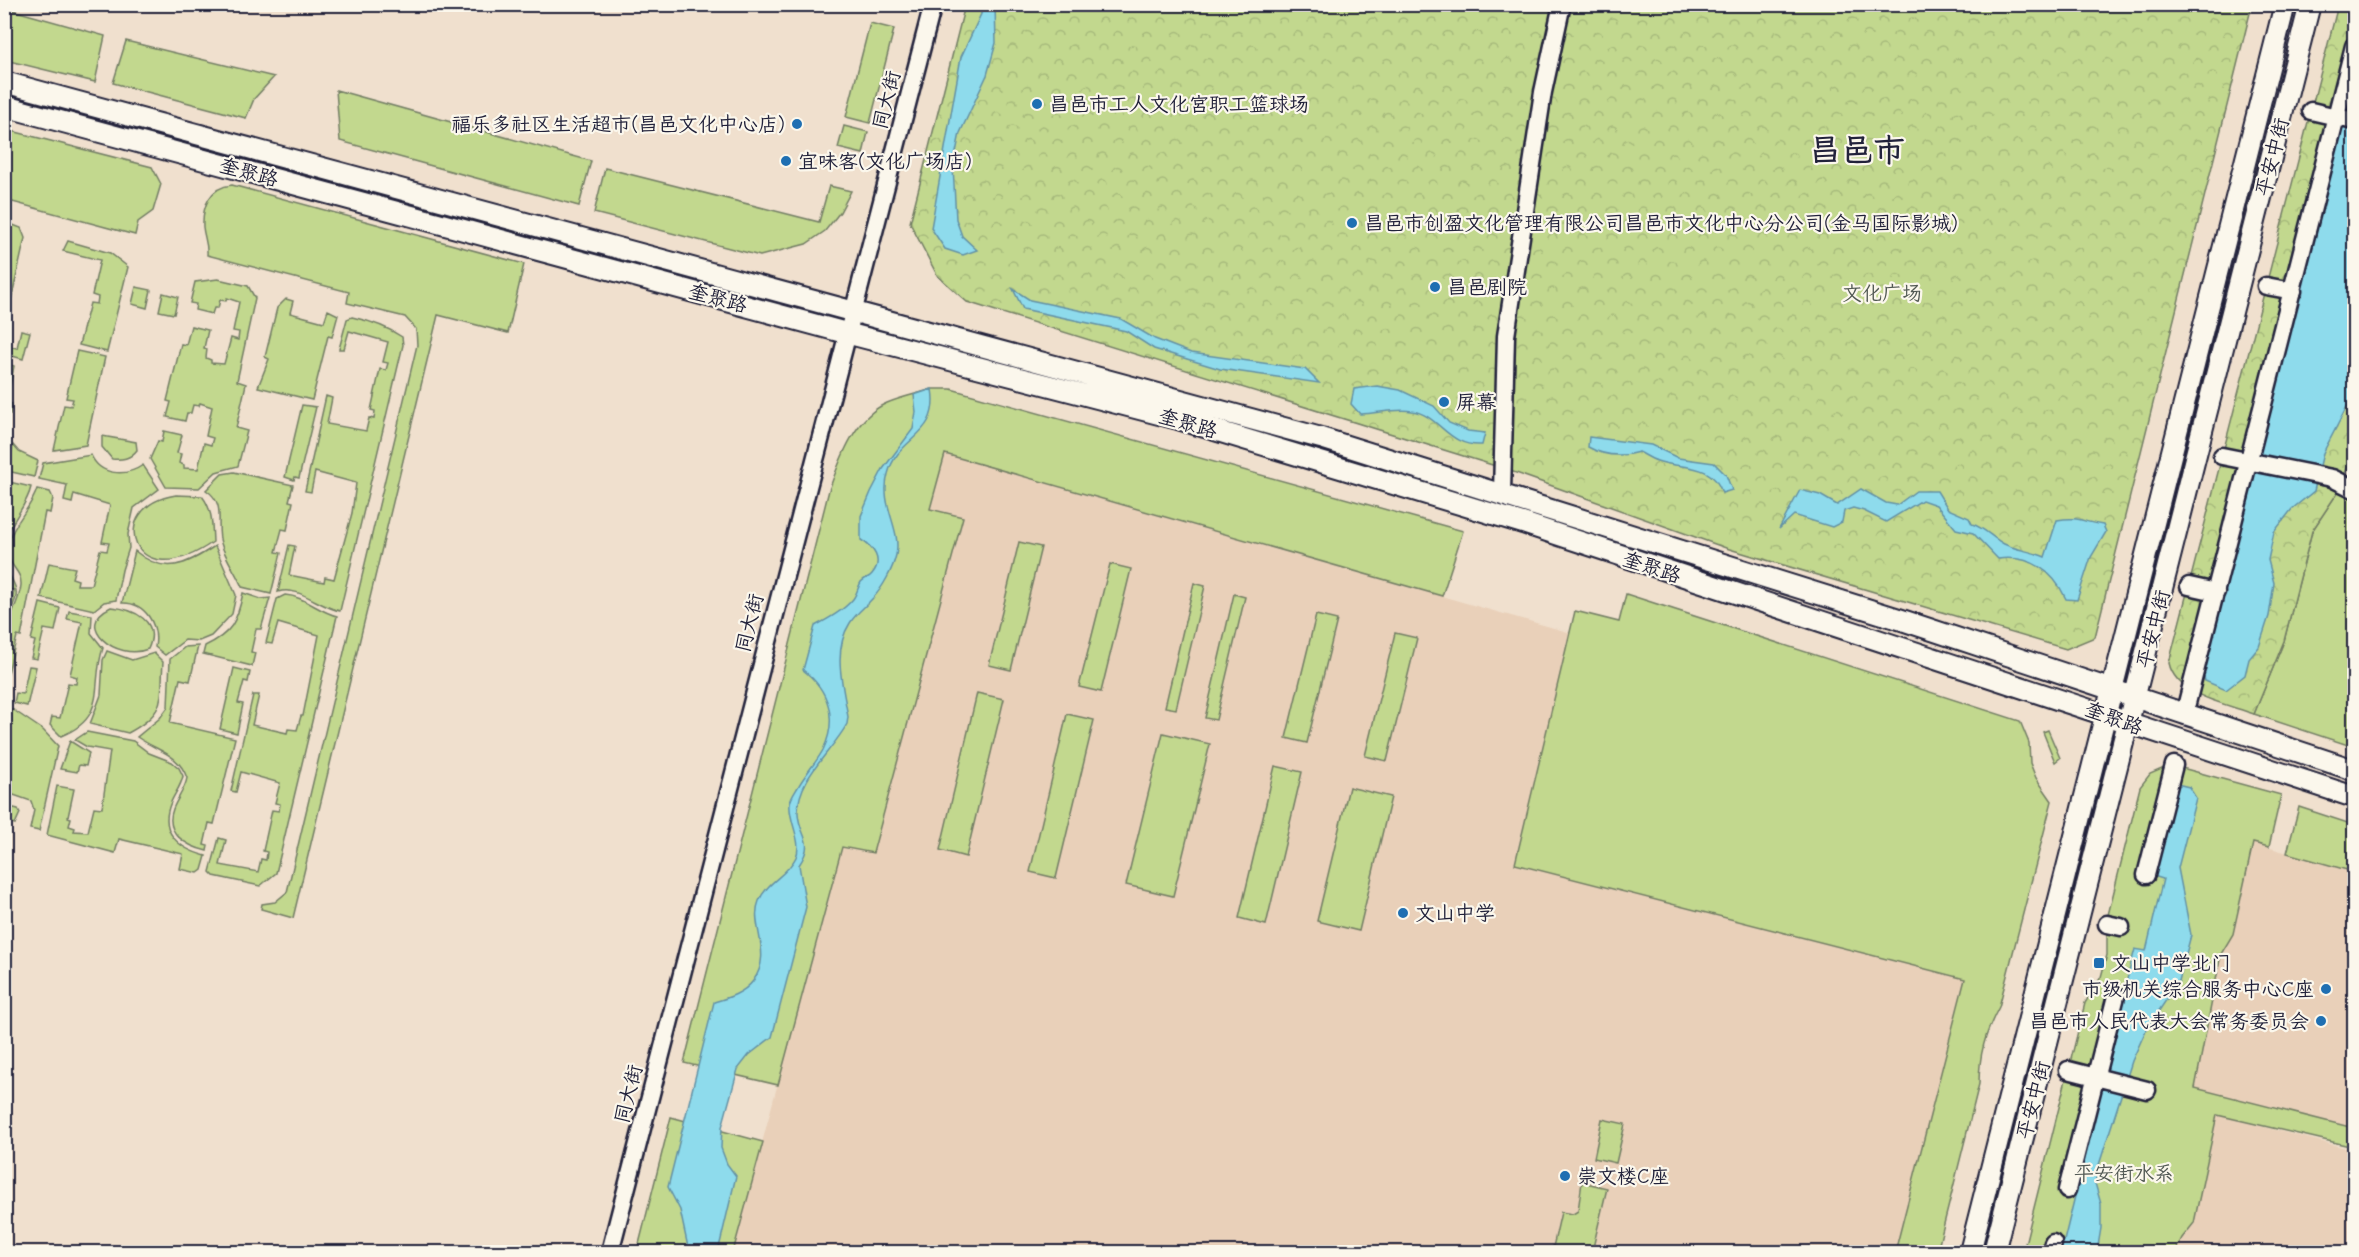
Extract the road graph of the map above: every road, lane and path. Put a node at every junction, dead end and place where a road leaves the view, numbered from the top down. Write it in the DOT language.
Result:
graph roads {
  1 [pos="933,4"];
  2 [pos="1562,4"];
  3 [pos="2285,4"];
  4 [pos="2310,4"];
  5 [pos="2355,46"];
  6 [pos="4,82"];
  7 [pos="4,106"];
  8 [pos="2311,111"];
  9 [pos="2337,116"];
  10 [pos="2355,121"];
  11 [pos="2266,286"];
  12 [pos="2293,291"];
  13 [pos="852,311"];
  14 [pos="846,333"];
  15 [pos="2222,456"];
  16 [pos="2249,461"];
  17 [pos="2355,489"];
  18 [pos="1502,493"];
  19 [pos="2189,586"];
  20 [pos="2216,592"];
  21 [pos="2110,691"];
  22 [pos="2135,699"];
  23 [pos="2106,714"];
  24 [pos="2184,715"];
  25 [pos="2129,724"];
  26 [pos="2174,765"];
  27 [pos="2355,770"];
  28 [pos="2355,797"];
  29 [pos="2146,874"];
  30 [pos="2116,996"];
  31 [pos="2068,1070"];
  32 [pos="2094,1076"];
  33 [pos="2147,1090"];
  34 [pos="2067,1190"];
  35 [pos="610,1252"];
  36 [pos="1970,1252"];
  37 [pos="1994,1252"];
  1 -- 13 [label="street, 同大街"];
  2 -- 18 [label="street"];
  3 -- 21 [label="main road, 平安中街"];
  4 -- 22 [label="main road, 平安中街"];
  5 -- 9 [label="street"];
  6 -- 13 [label="main road, 奎聚路"];
  7 -- 14 [label="main road, 奎聚路"];
  8 -- 9 [label="street"];
  9 -- 10 [label="street"];
  9 -- 12 [label="street"];
  11 -- 12 [label="street"];
  12 -- 16 [label="street"];
  13 -- 14 [label="street, 同大街"];
  13 -- 18 [label="main road, 奎聚路"];
  14 -- 23 [label="main road, 奎聚路"];
  14 -- 35 [label="street, 同大街"];
  15 -- 16 [label="street"];
  16 -- 17 [label="street"];
  16 -- 20 [label="street"];
  18 -- 21 [label="main road, 奎聚路"];
  19 -- 20 [label="street"];
  20 -- 24 [label="street"];
  21 -- 22 [label="main road, 奎聚路"];
  21 -- 23 [label="main road, 平安中街"];
  22 -- 24 [label="main road, 奎聚路"];
  22 -- 25 [label="main road, 平安中街"];
  23 -- 25 [label="main road, 奎聚路"];
  23 -- 36 [label="main road, 平安中街"];
  24 -- 27 [label="main road, 奎聚路"];
  25 -- 28 [label="main road, 奎聚路"];
  25 -- 37 [label="main road, 平安中街"];
  26 -- 29 [label="street"];
  30 -- 32 [label="street"];
  31 -- 32 [label="street"];
  32 -- 33 [label="street"];
  32 -- 34 [label="street"];
}
